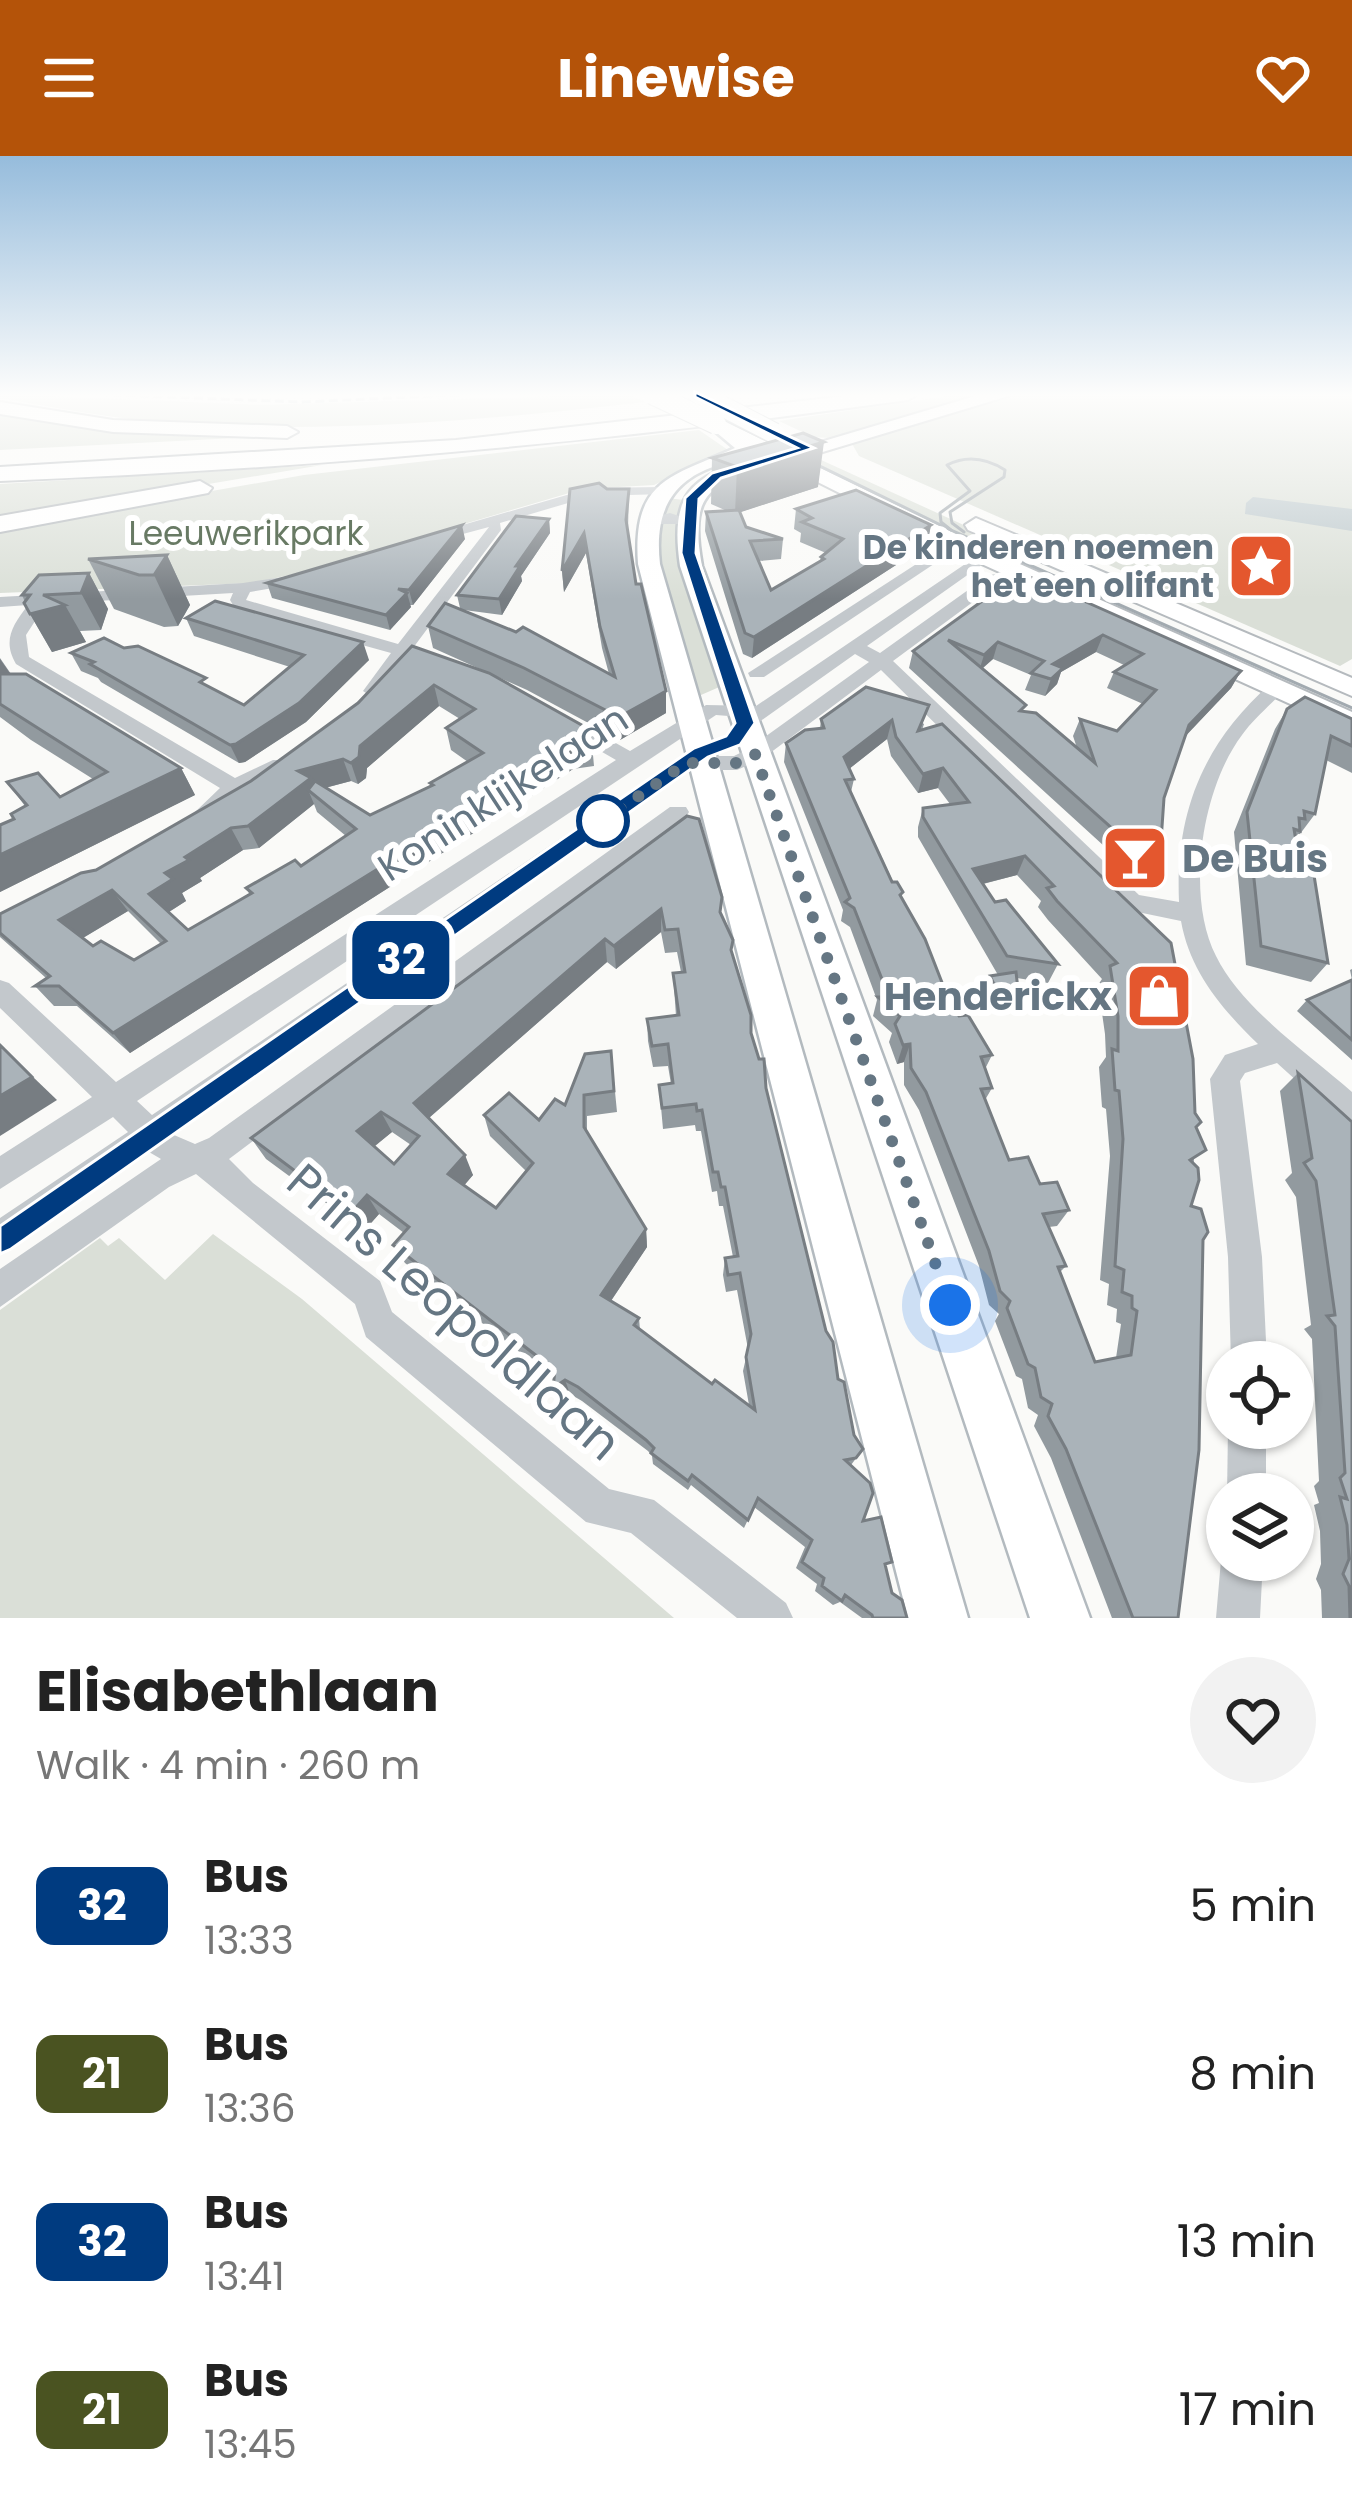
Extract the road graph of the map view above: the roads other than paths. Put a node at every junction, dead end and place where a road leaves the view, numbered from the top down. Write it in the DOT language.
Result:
graph roads {
  1 [pos="167,462"];
  2 [pos="403,462"];
  3 [pos="712,462"];
  4 [pos="762,462"];
  5 [pos="789,462"];
  6 [pos="839,462"];
  7 [pos="0,474"];
  8 [pos="661,491"];
  9 [pos="491,520"];
  10 [pos="649,520"];
  11 [pos="687,521"];
  12 [pos="0,524"];
  13 [pos="1010,540"];
  14 [pos="420,542"];
  15 [pos="938,555"];
  16 [pos="983,556"];
  17 [pos="1022,573"];
  18 [pos="307,578"];
  19 [pos="898,582"];
  20 [pos="243,588"];
  21 [pos="928,594"];
  22 [pos="42,599"];
  23 [pos="0,602"];
  24 [pos="958,606"];
  25 [pos="853,646"];
  26 [pos="793,651"];
  27 [pos="404,652"];
  28 [pos="434,660"];
  29 [pos="883,662"];
  30 [pos="757,673"];
  31 [pos="800,683"];
  32 [pos="1277,688"];
  33 [pos="1352,688"];
  34 [pos="358,706"];
  35 [pos="538,707"];
  36 [pos="1352,723"];
  37 [pos="751,725"];
  38 [pos="696,750"];
  39 [pos="296,755"];
  40 [pos="629,760"];
  41 [pos="234,787"];
  42 [pos="641,794"];
  43 [pos="678,812"];
  44 [pos="185,824"];
  45 [pos="639,840"];
  46 [pos="1192,914"];
  47 [pos="0,992"];
  48 [pos="1285,1048"];
  49 [pos="114,1100"];
  50 [pos="1352,1111"];
  51 [pos="150,1134"];
  52 [pos="190,1159"];
  53 [pos="0,1174"];
  54 [pos="0,1238"];
  55 [pos="0,1290"];
  56 [pos="1248,1341"];
  57 [pos="1241,1581"];
  58 [pos="770,1618"];
  59 [pos="938,1618"];
  60 [pos="1060,1618"];
  61 [pos="1238,1618"];
  1 -- 7 [label="highway"];
  2 -- 12 [label="highway"];
  3 -- 8 [label="main road"];
  4 -- 11 [label="main road"];
  5 -- 16 [label="main road"];
  6 -- 13 [label="main road"];
  8 -- 9 [label="street"];
  8 -- 10 [label="main road"];
  9 -- 14 [label="street"];
  9 -- 27 [label="street"];
  10 -- 11 [label="street"];
  10 -- 38 [label="main road"];
  11 -- 37 [label="main road"];
  13 -- 16 [label="street, Koninklijkelaan"];
  13 -- 33 [label="main road"];
  15 -- 19 [label="street"];
  16 -- 17 [label="main road"];
  16 -- 21 [label="street, Koninklijkelaan"];
  17 -- 24 [label="street, Koninklijkelaan"];
  17 -- 32 [label="main road"];
  18 -- 20 [label="street"];
  19 -- 21 [label="street"];
  19 -- 26 [label="street"];
  20 -- 22 [label="street"];
  20 -- 27 [label="street"];
  21 -- 24 [label="street"];
  21 -- 25 [label="street, Koninklijkelaan"];
  22 -- 23 [label="street"];
  22 -- 41 [label="street"];
  24 -- 29 [label="street, Koninklijkelaan"];
  25 -- 29 [label="street"];
  25 -- 31 [label="street, Koninklijkelaan"];
  26 -- 30 [label="street"];
  26 -- 31 [label="street"];
  27 -- 28 [label="street"];
  27 -- 34 [label="street"];
  29 -- 37 [label="street, Koninklijkelaan"];
  29 -- 46 [label="street"];
  31 -- 37 [label="street, Koninklijkelaan"];
  32 -- 36 [label="main road"];
  32 -- 46 [label="street"];
  35 -- 40 [label="street"];
  37 -- 38 [label="street, Koninklijkelaan"];
  37 -- 38 [label="street, Koninklijkelaan"];
  37 -- 38 [label="street, Koninklijkelaan"];
  37 -- 60 [label="main road"];
  38 -- 40 [label="street, Koninklijkelaan"];
  38 -- 42 [label="street, Koninklijkelaan"];
  38 -- 59 [label="main road"];
  39 -- 41 [label="street"];
  40 -- 49 [label="street, Koninklijkelaan"];
  41 -- 44 [label="street"];
  42 -- 45 [label="street"];
  42 -- 51 [label="street, Koninklijkelaan"];
  43 -- 45 [label="street"];
  45 -- 52 [label="street"];
  46 -- 48 [label="street"];
  47 -- 49 [label="street, Prins Leopoldlaan"];
  48 -- 50 [label="street"];
  48 -- 56 [label="street"];
  49 -- 51 [label="street, Prins Leopoldlaan"];
  49 -- 53 [label="street, Koninklijkelaan"];
  51 -- 52 [label="street, Prins Leopoldlaan"];
  51 -- 54 [label="street, Koninklijkelaan"];
  52 -- 55 [label="street"];
  52 -- 58 [label="street, Prins Leopoldlaan"];
  57 -- 61 [label="street"];
}
